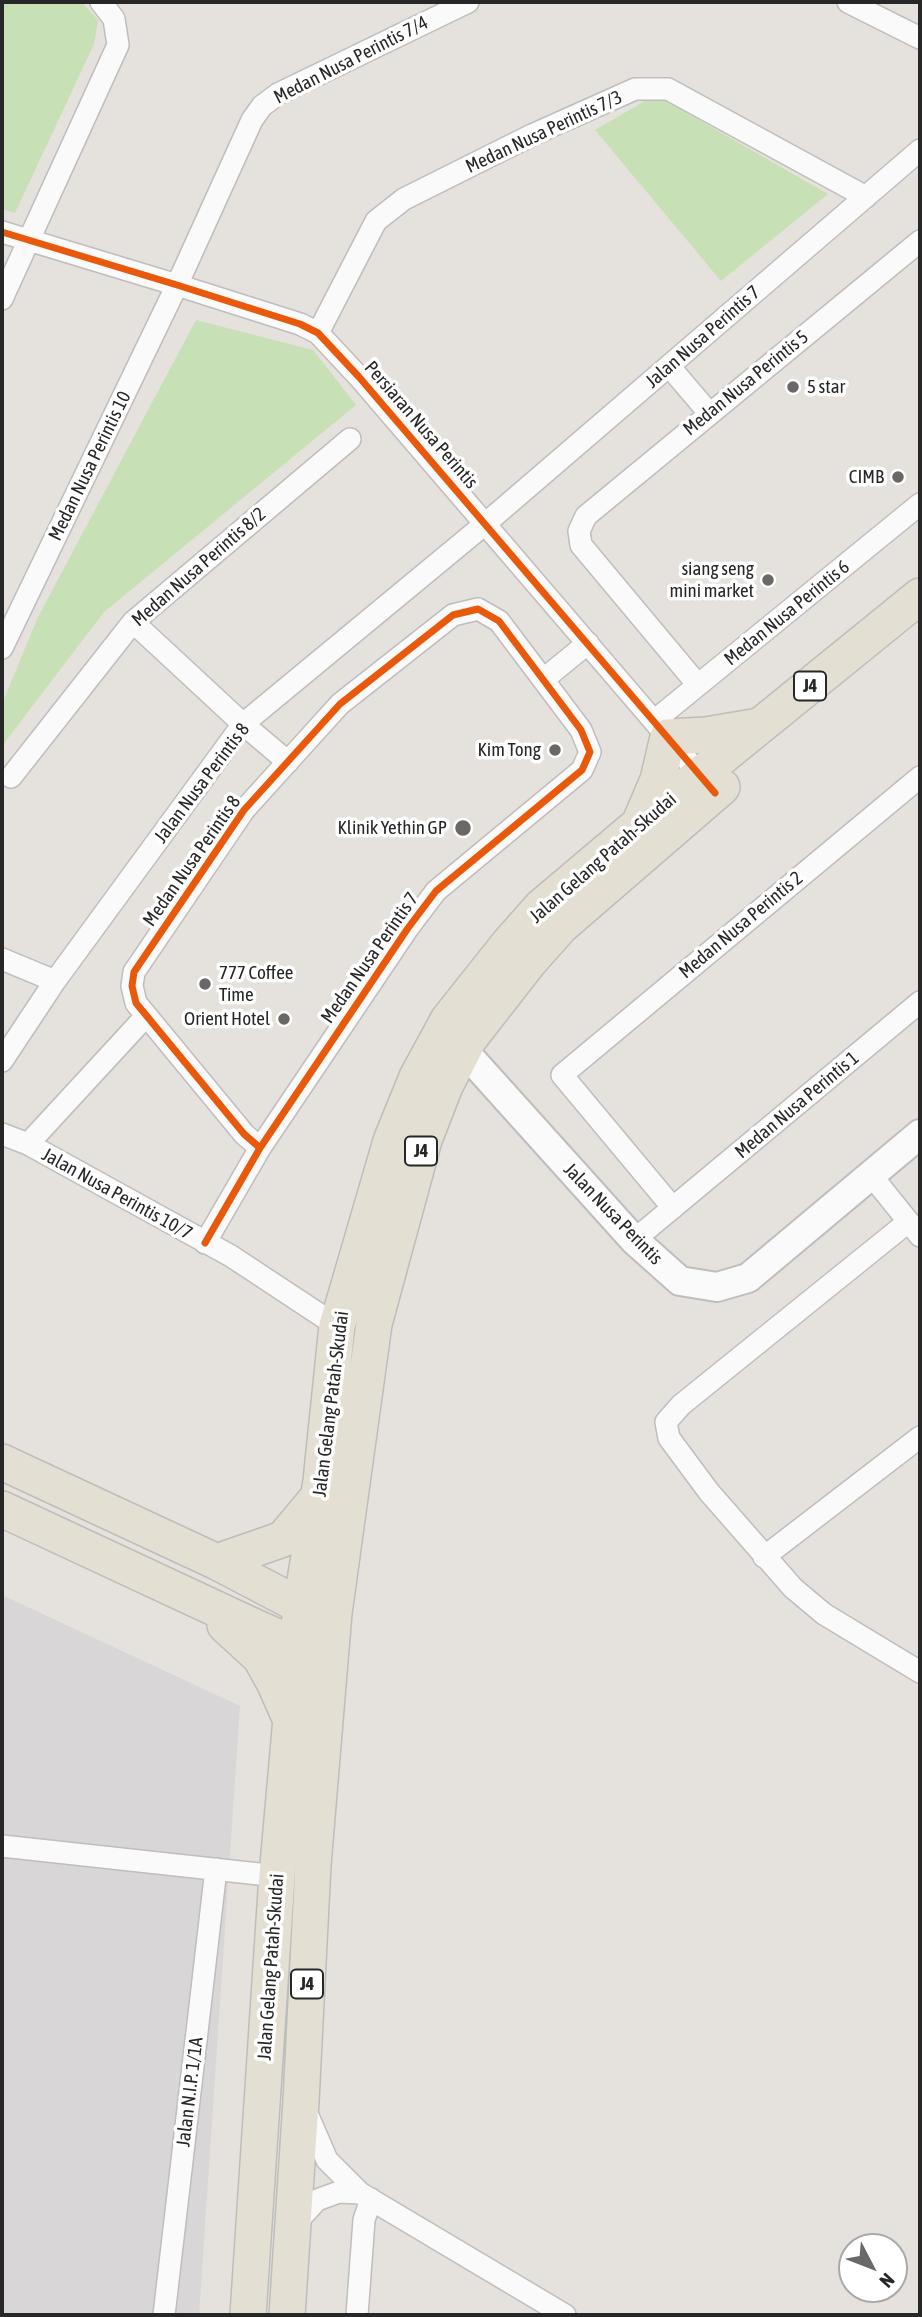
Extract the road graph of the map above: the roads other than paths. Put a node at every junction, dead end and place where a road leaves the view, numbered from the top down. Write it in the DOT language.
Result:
graph roads {
  1 [pos="101,2"];
  2 [pos="468,2"];
  3 [pos="848,2"];
  4 [pos="920,38"];
  5 [pos="920,150"];
  6 [pos="866,197"];
  7 [pos="2,232"];
  8 [pos="29,240"];
  9 [pos="920,241"];
  10 [pos="177,285"];
  11 [pos="2,299"];
  12 [pos="318,333"];
  13 [pos="669,366"];
  14 [pos="709,413"];
  15 [pos="350,439"];
  16 [pos="920,504"];
  17 [pos="485,524"];
  18 [pos="920,596"];
  19 [pos="133,622"];
  20 [pos="920,625"];
  21 [pos="587,643"];
  22 [pos="2,648"];
  23 [pos="544,679"];
  24 [pos="698,685"];
  25 [pos="243,724"];
  26 [pos="762,725"];
  27 [pos="661,729"];
  28 [pos="288,762"];
  29 [pos="11,777"];
  30 [pos="920,777"];
  31 [pos="707,784"];
  32 [pos="638,825"];
  33 [pos="2,959"];
  34 [pos="55,981"];
  35 [pos="920,1002"];
  36 [pos="141,1010"];
  37 [pos="463,1050"];
  38 [pos="2,1061"];
  39 [pos="2,1134"];
  40 [pos="920,1134"];
  41 [pos="28,1144"];
  42 [pos="260,1148"];
  43 [pos="871,1175"];
  44 [pos="673,1208"];
  45 [pos="914,1229"];
  46 [pos="634,1240"];
  47 [pos="205,1243"];
  48 [pos="337,1326"];
  49 [pos="920,1437"];
  50 [pos="2,1462"];
  51 [pos="319,1496"];
  52 [pos="2,1509"];
  53 [pos="764,1556"];
  54 [pos="217,1562"];
  55 [pos="199,1601"];
  56 [pos="318,1609"];
  57 [pos="314,1649"];
  58 [pos="917,1665"];
  59 [pos="291,1720"];
  60 [pos="2,1846"];
  61 [pos="216,1869"];
  62 [pos="277,1876"];
  63 [pos="301,2101"];
  64 [pos="365,2196"];
  65 [pos="293,2226"];
  66 [pos="164,2315"];
  67 [pos="248,2315"];
  68 [pos="287,2315"];
  69 [pos="357,2315"];
  70 [pos="565,2315"];
  1 -- 8 [label="street"];
  2 -- 10 [label="street, Medan Nusa Perintis 7/4"];
  3 -- 4 [label="street"];
  5 -- 6 [label="street, Jalan Nusa Perintis 7"];
  6 -- 12 [label="street, Medan Nusa Perintis 7/3"];
  6 -- 13 [label="street, Jalan Nusa Perintis 7"];
  7 -- 8 [label="street, Persiaran Nusa Perintis"];
  8 -- 10 [label="street, Persiaran Nusa Perintis"];
  8 -- 11 [label="street"];
  9 -- 14 [label="street, Medan Nusa Perintis 5"];
  10 -- 12 [label="street, Persiaran Nusa Perintis"];
  10 -- 22 [label="street, Medan Nusa Perintis 10"];
  12 -- 17 [label="street, Persiaran Nusa Perintis"];
  13 -- 14 [label="street"];
  13 -- 17 [label="street, Jalan Nusa Perintis 7"];
  14 -- 24 [label="street, Medan Nusa Perintis 5"];
  15 -- 19 [label="street, Medan Nusa Perintis 8/2"];
  16 -- 24 [label="street, Medan Nusa Perintis 6"];
  17 -- 21 [label="street, Persiaran Nusa Perintis"];
  17 -- 25 [label="street, Jalan Nusa Perintis 8"];
  18 -- 26 [label="main road, Jalan Gelang Patah-Skudai / J4"];
  19 -- 25 [label="street"];
  19 -- 29 [label="street, Medan Nusa Perintis 8/2"];
  20 -- 31 [label="main road, Jalan Gelang Patah-Skudai / J4"];
  21 -- 23 [label="street"];
  21 -- 27 [label="street, Persiaran Nusa Perintis"];
  23 -- 28 [label="street, Medan Nusa Perintis 8"];
  23 -- 42 [label="street, Medan Nusa Perintis 7"];
  24 -- 27 [label="street, Medan Nusa Perintis 6"];
  25 -- 28 [label="street"];
  25 -- 34 [label="street, Jalan Nusa Perintis 8"];
  26 -- 27 [label="main road"];
  26 -- 31 [label="main road, Jalan Gelang Patah-Skudai / J4"];
  27 -- 31 [label="street, Persiaran Nusa Perintis"];
  27 -- 32 [label="main road"];
  28 -- 36 [label="street, Medan Nusa Perintis 8"];
  30 -- 44 [label="street, Medan Nusa Perintis 2"];
  31 -- 32 [label="main road, Jalan Gelang Patah-Skudai / J4"];
  31 -- 37 [label="main road, Jalan Gelang Patah-Skudai / J4"];
  32 -- 48 [label="main road, Jalan Gelang Patah-Skudai / J4"];
  33 -- 34 [label="street"];
  34 -- 38 [label="street, Jalan Nusa Perintis 8"];
  35 -- 44 [label="street, Medan Nusa Perintis 1"];
  36 -- 41 [label="street"];
  36 -- 42 [label="street"];
  37 -- 46 [label="street, Jalan Nusa Perintis"];
  37 -- 56 [label="main road, Jalan Gelang Patah-Skudai / J4"];
  39 -- 41 [label="street, Jalan Nusa Perintis 10/7"];
  40 -- 43 [label="street, Jalan Nusa Perintis"];
  41 -- 47 [label="street, Jalan Nusa Perintis 10/7"];
  42 -- 47 [label="street"];
  43 -- 45 [label="street"];
  43 -- 46 [label="street, Jalan Nusa Perintis"];
  44 -- 46 [label="street, Medan Nusa Perintis 1"];
  45 -- 53 [label="street"];
  47 -- 48 [label="street, Jalan Nusa Perintis 10/7"];
  48 -- 51 [label="main road, Jalan Gelang Patah-Skudai / J4"];
  49 -- 53 [label="street"];
  50 -- 54 [label="main road"];
  51 -- 54 [label="main road"];
  51 -- 56 [label="main road, Jalan Gelang Patah-Skudai / J4"];
  52 -- 55 [label="main road"];
  53 -- 58 [label="street"];
  54 -- 56 [label="main road"];
  55 -- 57 [label="main road"];
  55 -- 59 [label="main road"];
  56 -- 57 [label="main road, Jalan Gelang Patah-Skudai / J4"];
  57 -- 59 [label="main road, Jalan Gelang Patah-Skudai / J4"];
  57 -- 63 [label="main road, Jalan Gelang Patah-Skudai / J4"];
  59 -- 62 [label="main road, Jalan Gelang Patah-Skudai / J4"];
  60 -- 61 [label="street"];
  61 -- 62 [label="street"];
  61 -- 66 [label="street, Jalan N.I.P. 1/1A"];
  62 -- 67 [label="main road, Jalan Gelang Patah-Skudai / J4"];
  63 -- 64 [label="street"];
  63 -- 65 [label="main road, Jalan Gelang Patah-Skudai / J4"];
  64 -- 65 [label="street"];
  64 -- 69 [label="street"];
  64 -- 70 [label="street"];
  65 -- 68 [label="main road, Jalan Gelang Patah-Skudai / J4"];
}
